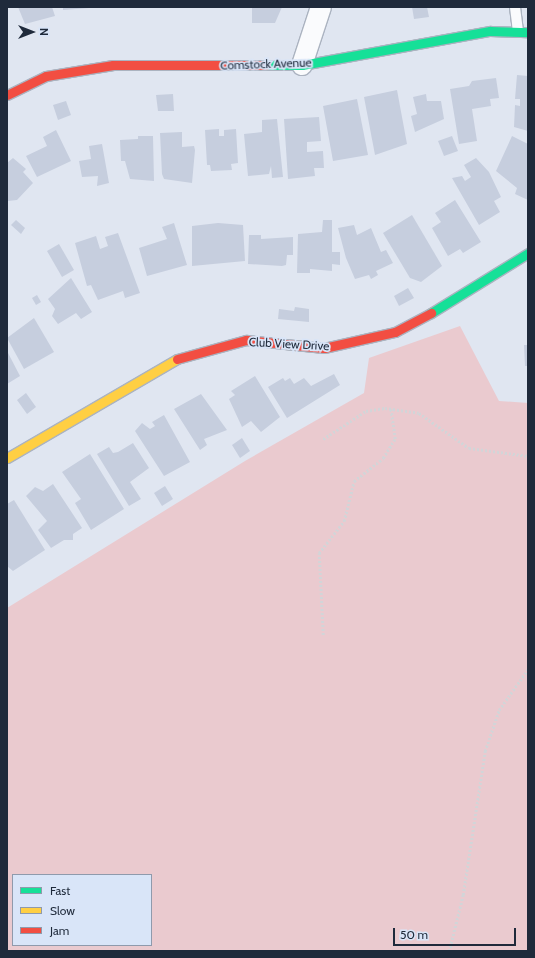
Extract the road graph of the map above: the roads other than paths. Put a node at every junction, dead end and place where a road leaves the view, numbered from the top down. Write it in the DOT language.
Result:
graph roads {
  1 [pos="321,7"];
  2 [pos="515,7"];
  3 [pos="523,31"];
  4 [pos="302,65"];
  5 [pos="7,95"];
  6 [pos="528,253"];
  7 [pos="7,458"];
  1 -- 4 [label="street"];
  2 -- 3 [label="lane"];
  3 -- 4 [label="street, Comstock Avenue"];
  4 -- 5 [label="street, Comstock Avenue"];
  6 -- 7 [label="street, Club View Drive"];
}
